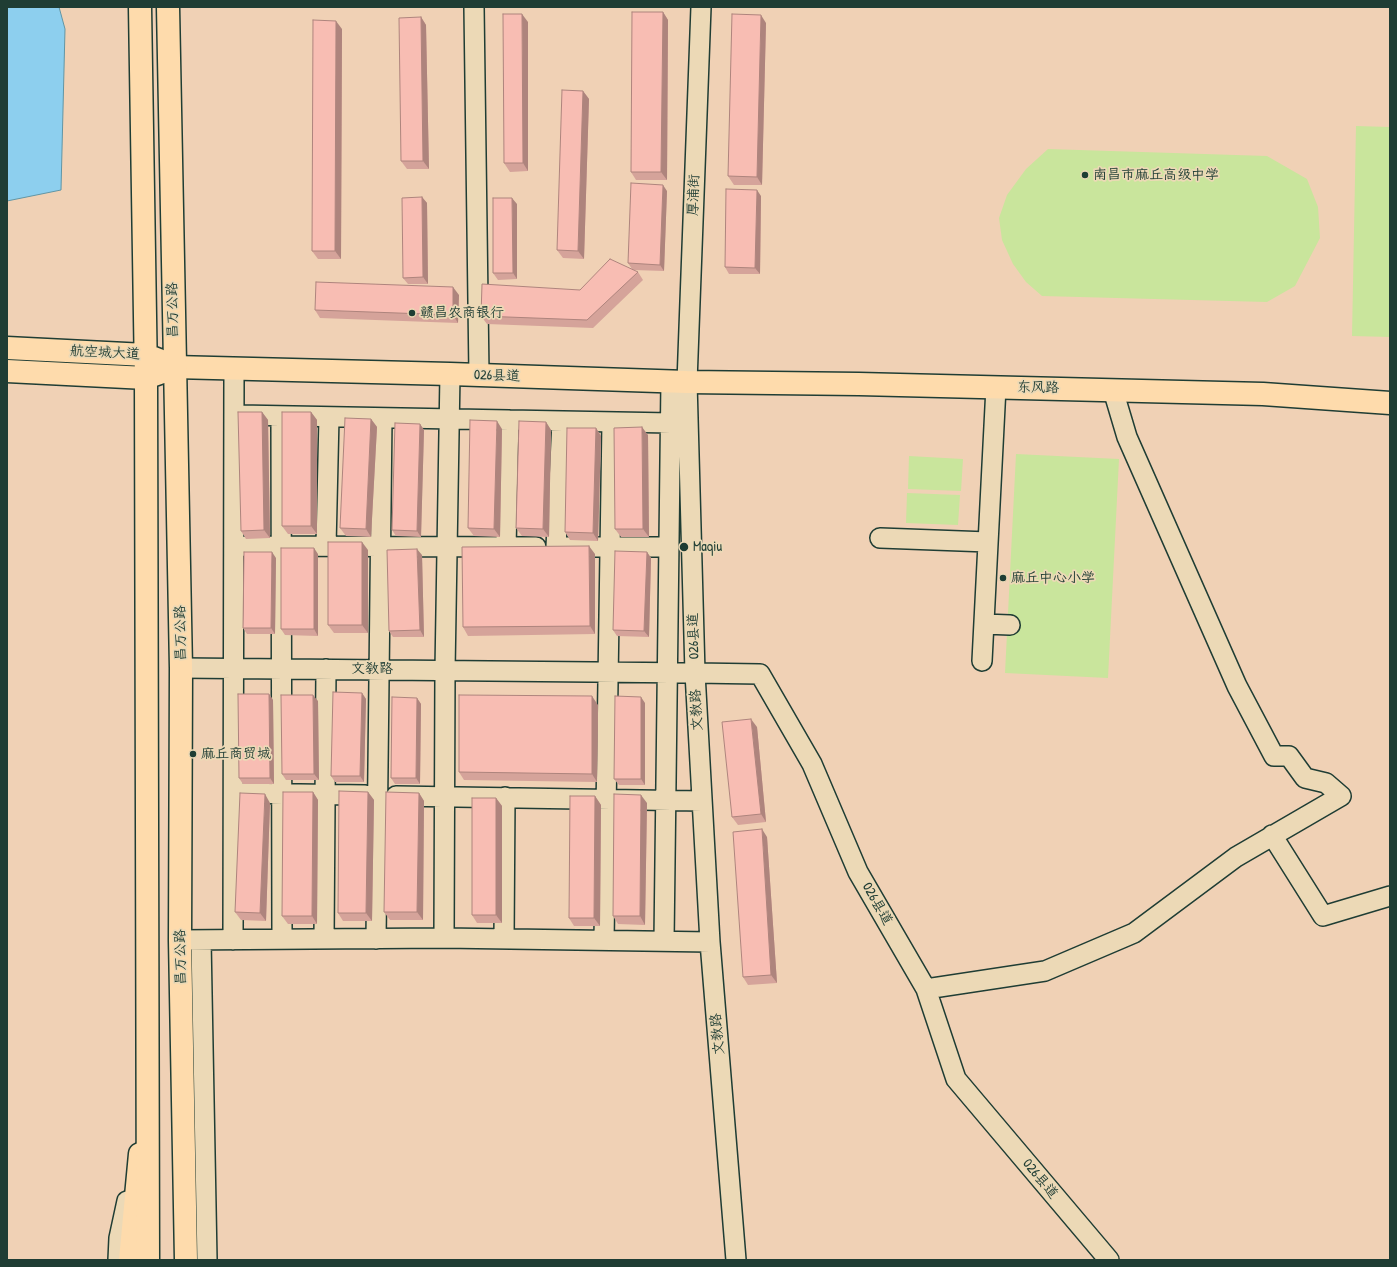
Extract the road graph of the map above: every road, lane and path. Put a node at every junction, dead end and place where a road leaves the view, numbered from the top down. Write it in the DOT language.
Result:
graph roads {
  1 [pos="140,7"];
  2 [pos="168,7"];
  3 [pos="474,7"];
  4 [pos="701,7"];
  5 [pos="7,348"];
  6 [pos="146,355"];
  7 [pos="174,367"];
  8 [pos="234,369"];
  9 [pos="7,371"];
  10 [pos="450,374"];
  11 [pos="479,375"];
  12 [pos="146,378"];
  13 [pos="679,382"];
  14 [pos="996,387"];
  15 [pos="1113,390"];
  16 [pos="1390,403"];
  17 [pos="234,415"];
  18 [pos="280,416"];
  19 [pos="329,417"];
  20 [pos="382,418"];
  21 [pos="449,419"];
  22 [pos="509,420"];
  23 [pos="562,421"];
  24 [pos="612,422"];
  25 [pos="671,423"];
  26 [pos="880,538"];
  27 [pos="988,542"];
  28 [pos="234,546"];
  29 [pos="281,546"];
  30 [pos="326,546"];
  31 [pos="381,546"];
  32 [pos="447,547"];
  33 [pos="506,547"];
  34 [pos="556,547"];
  35 [pos="609,547"];
  36 [pos="669,547"];
  37 [pos="984,624"];
  38 [pos="1010,625"];
  39 [pos="982,661"];
  40 [pos="181,668"];
  41 [pos="234,668"];
  42 [pos="281,669"];
  43 [pos="326,669"];
  44 [pos="379,669"];
  45 [pos="445,670"];
  46 [pos="608,672"];
  47 [pos="667,672"];
  48 [pos="695,673"];
  49 [pos="234,793"];
  50 [pos="281,794"];
  51 [pos="325,795"];
  52 [pos="378,796"];
  53 [pos="445,797"];
  54 [pos="505,798"];
  55 [pos="606,799"];
  56 [pos="666,800"];
  57 [pos="702,801"];
  58 [pos="1272,836"];
  59 [pos="1390,896"];
  60 [pos="444,938"];
  61 [pos="282,939"];
  62 [pos="324,939"];
  63 [pos="376,939"];
  64 [pos="504,939"];
  65 [pos="190,940"];
  66 [pos="233,940"];
  67 [pos="604,940"];
  68 [pos="664,941"];
  69 [pos="710,942"];
  70 [pos="926,990"];
  71 [pos="148,1065"];
  72 [pos="142,1135"];
  73 [pos="118,1260"];
  74 [pos="130,1260"];
  75 [pos="148,1260"];
  76 [pos="186,1260"];
  77 [pos="207,1260"];
  78 [pos="736,1260"];
  79 [pos="1109,1260"];
  1 -- 6 [label="main road, 昌万公路"];
  2 -- 7 [label="main road, 昌万公路"];
  3 -- 11 [label="street"];
  4 -- 13 [label="street, 厚浦街"];
  5 -- 6 [label="main road, 航空城大道"];
  6 -- 7 [label="main road, 航空城大道"];
  6 -- 12 [label="main road, 昌万公路"];
  7 -- 8 [label="main road, 026县道"];
  7 -- 12 [label="main road, 航空城大道"];
  7 -- 40 [label="main road, 昌万公路"];
  8 -- 10 [label="main road, 026县道"];
  8 -- 17 [label="street"];
  9 -- 12 [label="main road, 航空城大道"];
  10 -- 11 [label="main road, 026县道"];
  10 -- 21 [label="street"];
  11 -- 13 [label="main road, 026县道"];
  12 -- 71 [label="main road, 昌万公路"];
  13 -- 14 [label="main road, 东风路"];
  13 -- 25 [label="street"];
  13 -- 48 [label="street, 026县道"];
  14 -- 15 [label="main road, 东风路"];
  14 -- 27 [label="street"];
  15 -- 16 [label="main road, 东风路"];
  15 -- 58 [label="street"];
  17 -- 18 [label="street"];
  17 -- 28 [label="street"];
  18 -- 19 [label="street"];
  18 -- 29 [label="street"];
  19 -- 20 [label="street"];
  19 -- 30 [label="street"];
  20 -- 21 [label="street"];
  20 -- 31 [label="street"];
  21 -- 22 [label="street"];
  21 -- 32 [label="street"];
  22 -- 23 [label="street"];
  22 -- 33 [label="street"];
  23 -- 24 [label="street"];
  23 -- 34 [label="street"];
  24 -- 25 [label="street"];
  24 -- 35 [label="street"];
  25 -- 36 [label="street"];
  26 -- 27 [label="street"];
  27 -- 37 [label="street"];
  28 -- 29 [label="street"];
  28 -- 41 [label="street"];
  29 -- 30 [label="street"];
  29 -- 42 [label="street"];
  30 -- 31 [label="street"];
  31 -- 32 [label="street"];
  31 -- 44 [label="street"];
  32 -- 33 [label="street"];
  32 -- 45 [label="street"];
  33 -- 34 [label="street"];
  34 -- 35 [label="street"];
  35 -- 36 [label="street"];
  35 -- 46 [label="street"];
  36 -- 47 [label="street"];
  37 -- 38 [label="street"];
  37 -- 39 [label="street"];
  40 -- 41 [label="street, 文教路"];
  40 -- 65 [label="main road, 昌万公路"];
  41 -- 42 [label="street, 文教路"];
  41 -- 49 [label="street"];
  42 -- 43 [label="street, 文教路"];
  42 -- 50 [label="street"];
  43 -- 44 [label="street, 文教路"];
  43 -- 51 [label="street"];
  44 -- 45 [label="street, 文教路"];
  44 -- 52 [label="street"];
  45 -- 46 [label="street, 文教路"];
  45 -- 53 [label="street"];
  46 -- 47 [label="street, 文教路"];
  46 -- 55 [label="street"];
  47 -- 48 [label="street, 文教路"];
  47 -- 56 [label="street"];
  48 -- 57 [label="street, 文教路"];
  48 -- 70 [label="street, 026县道"];
  49 -- 50 [label="street"];
  49 -- 66 [label="street"];
  50 -- 51 [label="street"];
  50 -- 61 [label="street"];
  51 -- 52 [label="street"];
  51 -- 62 [label="street"];
  52 -- 53 [label="street"];
  52 -- 63 [label="street"];
  53 -- 54 [label="street"];
  53 -- 60 [label="street"];
  54 -- 55 [label="street"];
  54 -- 64 [label="street"];
  55 -- 56 [label="street"];
  55 -- 67 [label="street"];
  56 -- 57 [label="street"];
  56 -- 68 [label="street"];
  57 -- 69 [label="street, 文教路"];
  58 -- 59 [label="street"];
  58 -- 70 [label="street"];
  60 -- 63 [label="street"];
  60 -- 64 [label="street"];
  61 -- 62 [label="street"];
  61 -- 66 [label="street"];
  62 -- 63 [label="street"];
  64 -- 67 [label="street"];
  65 -- 66 [label="street"];
  65 -- 76 [label="main road, 昌万公路"];
  65 -- 77 [label="street"];
  67 -- 68 [label="street"];
  68 -- 69 [label="street"];
  69 -- 78 [label="street, 文教路"];
  70 -- 79 [label="street, 026县道"];
  71 -- 72 [label="main road"];
  71 -- 75 [label="main road, 昌万公路"];
  72 -- 73 [label="street"];
  72 -- 74 [label="main road"];
}
